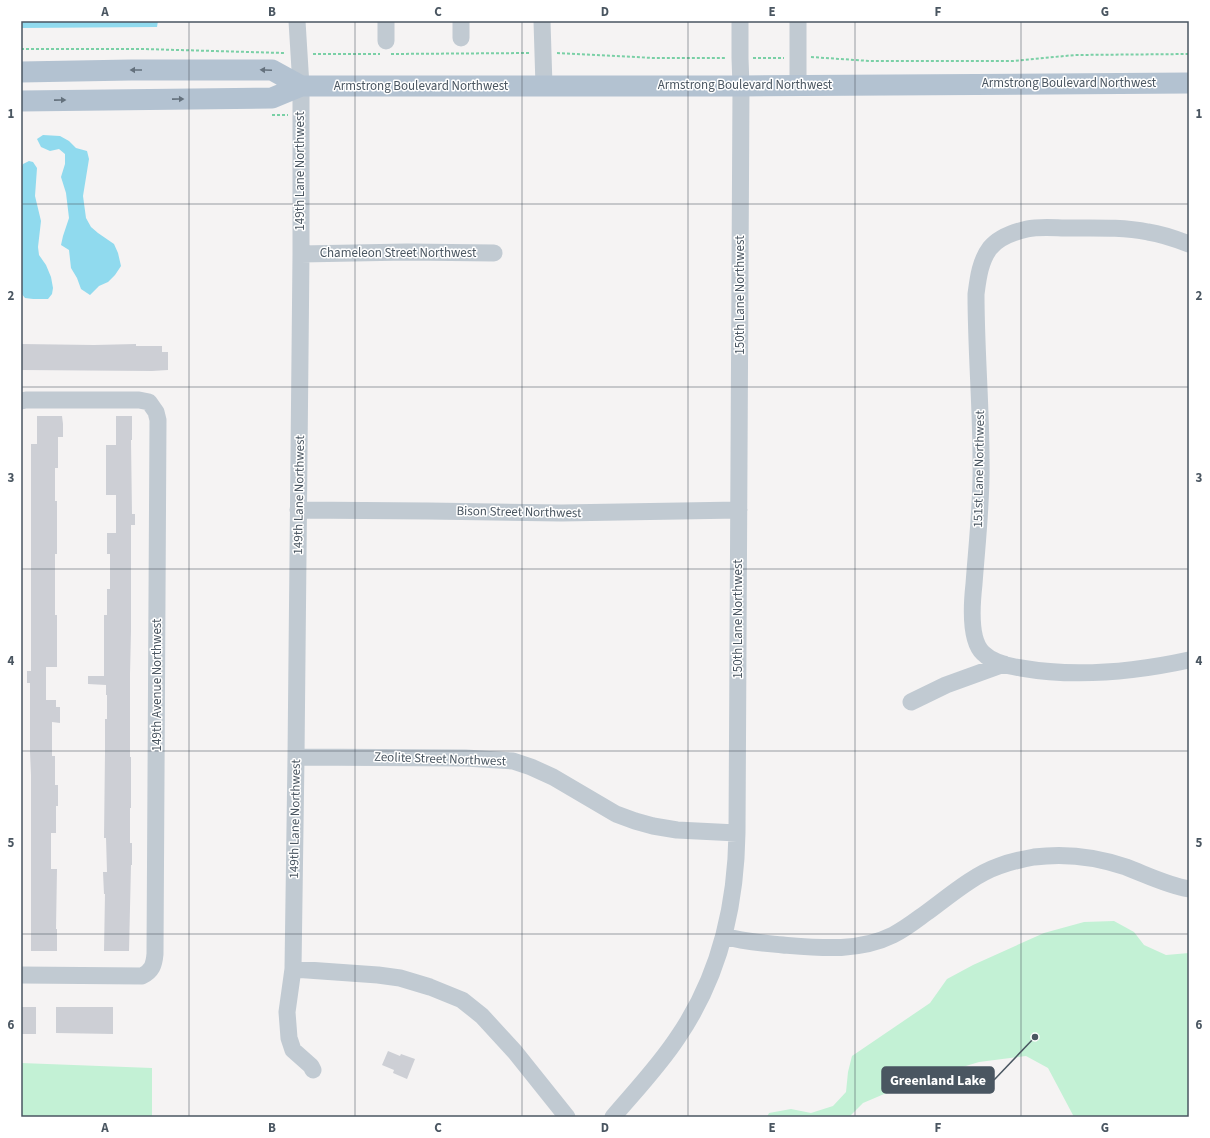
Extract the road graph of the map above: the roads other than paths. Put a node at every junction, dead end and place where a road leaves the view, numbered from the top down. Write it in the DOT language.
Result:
graph roads {
  1 [pos="297,21"];
  2 [pos="386,21"];
  3 [pos="542,21"];
  4 [pos="740,21"];
  5 [pos="798,21"];
  6 [pos="386,41"];
  7 [pos="21,72"];
  8 [pos="1189,83"];
  9 [pos="798,85"];
  10 [pos="301,86"];
  11 [pos="544,86"];
  12 [pos="741,86"];
  13 [pos="21,101"];
  14 [pos="1189,244"];
  15 [pos="494,253"];
  16 [pos="301,254"];
  17 [pos="21,401"];
  18 [pos="298,510"];
  19 [pos="739,510"];
  20 [pos="1189,660"];
  21 [pos="1004,664"];
  22 [pos="911,702"];
  23 [pos="296,757"];
  24 [pos="737,833"];
  25 [pos="1189,889"];
  26 [pos="724,936"];
  27 [pos="293,969"];
  28 [pos="21,975"];
  29 [pos="313,1070"];
  30 [pos="567,1117"];
  31 [pos="613,1117"];
  1 -- 10 [label="street, 149th Lane Northwest"];
  2 -- 6 [label="street"];
  3 -- 11 [label="street"];
  4 -- 12 [label="street, 150th Lane Northwest"];
  5 -- 9 [label="street"];
  10 -- 7 [label="main road, Armstrong Boulevard Northwest, one-way"];
  8 -- 9 [label="main road, Armstrong Boulevard Northwest"];
  9 -- 12 [label="main road, Armstrong Boulevard Northwest"];
  10 -- 11 [label="main road, Armstrong Boulevard Northwest"];
  13 -- 10 [label="main road, Armstrong Boulevard Northwest, one-way"];
  10 -- 16 [label="street, 149th Lane Northwest"];
  11 -- 12 [label="main road, Armstrong Boulevard Northwest"];
  12 -- 19 [label="street, 150th Lane Northwest"];
  14 -- 21 [label="street, 151st Lane Northwest"];
  15 -- 16 [label="street, Chameleon Street Northwest"];
  16 -- 18 [label="street, 149th Lane Northwest"];
  17 -- 28 [label="street, 149th Avenue Northwest"];
  18 -- 19 [label="street, Bison Street Northwest"];
  18 -- 23 [label="street, 149th Lane Northwest"];
  19 -- 24 [label="street, 150th Lane Northwest"];
  20 -- 21 [label="street, 151st Lane Northwest"];
  21 -- 22 [label="street"];
  23 -- 24 [label="street, Zeolite Street Northwest"];
  23 -- 27 [label="street, 149th Lane Northwest"];
  24 -- 26 [label="street, 150th Lane Northwest"];
  25 -- 26 [label="street"];
  26 -- 31 [label="street, 150th Lane Northwest"];
  27 -- 29 [label="street, 149th Lane Northwest"];
  27 -- 30 [label="street"];
}
